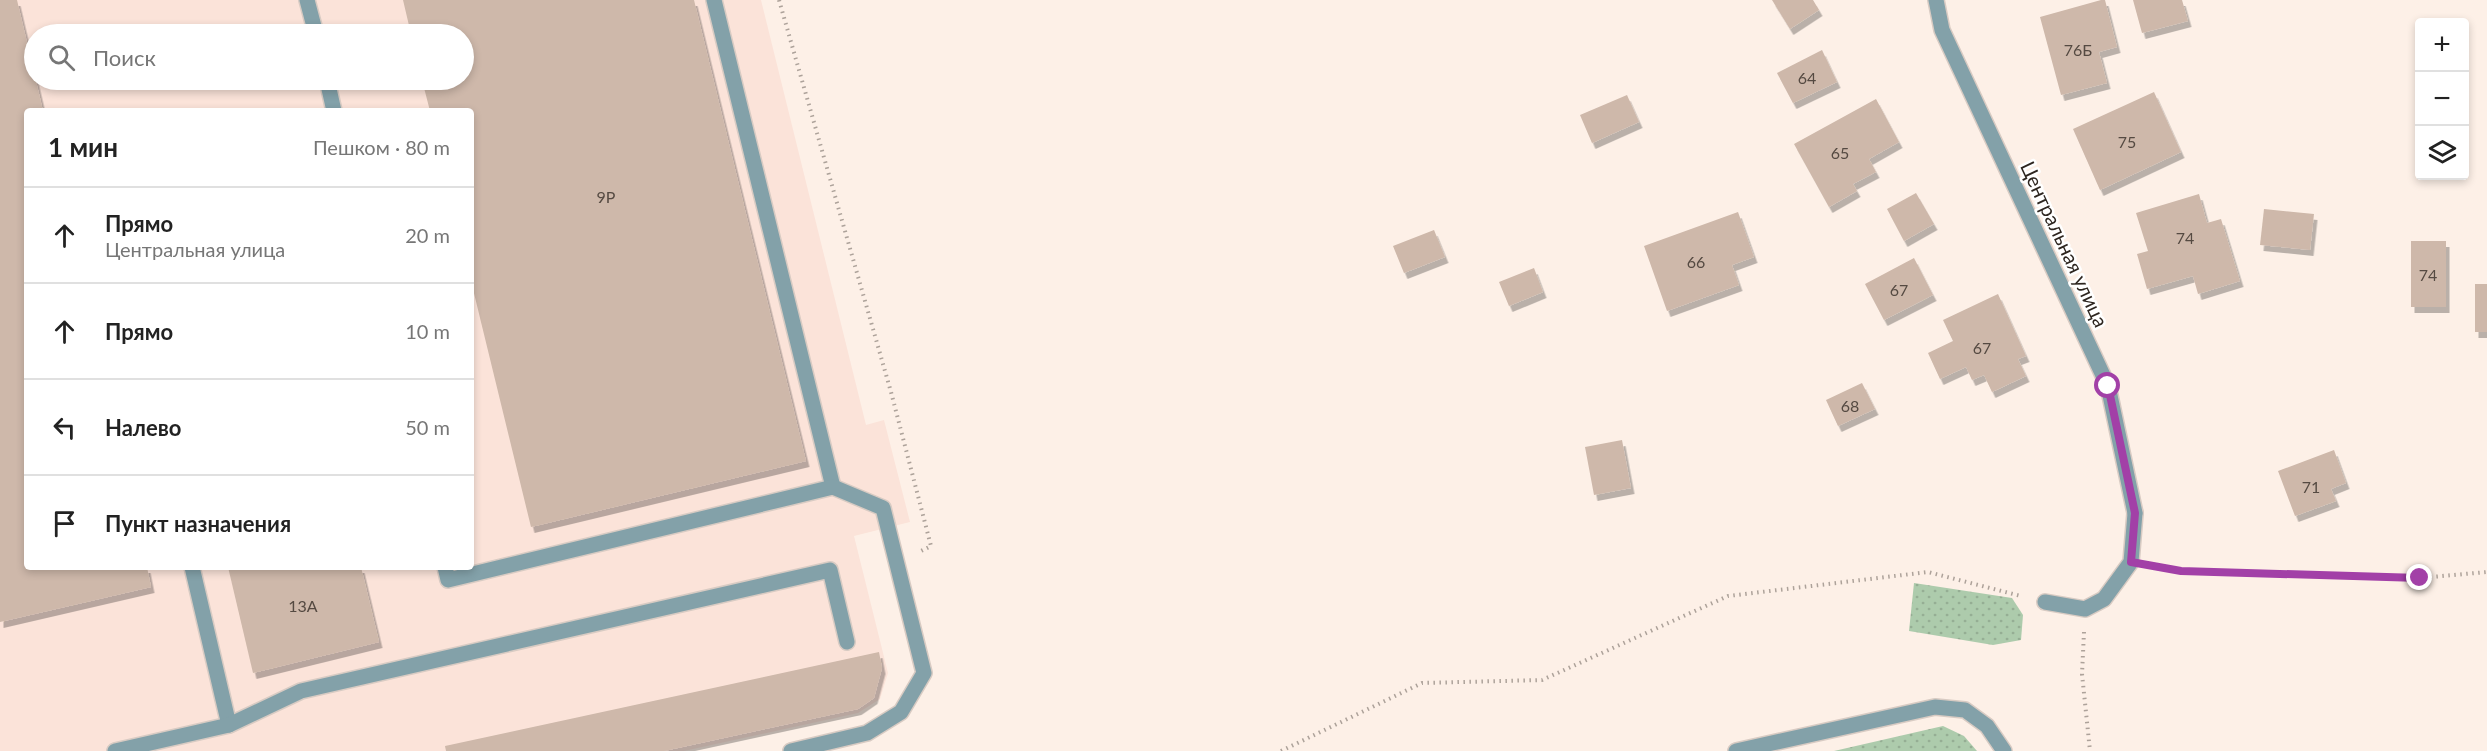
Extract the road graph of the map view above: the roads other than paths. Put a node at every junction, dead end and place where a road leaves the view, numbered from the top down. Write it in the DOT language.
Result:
graph roads {
  1 [pos="308,0"];
  2 [pos="714,0"];
  3 [pos="1936,0"];
  4 [pos="314,24"];
  5 [pos="329,90"];
  6 [pos="333,108"];
  7 [pos="833,487"];
  8 [pos="193,570"];
  9 [pos="446,570"];
  10 [pos="2044,602"];
  11 [pos="847,642"];
  12 [pos="228,725"];
  13 [pos="115,751"];
  14 [pos="791,751"];
  15 [pos="1736,751"];
  16 [pos="2004,751"];
  1 -- 4 [label="street"];
  2 -- 7 [label="street"];
  3 -- 10 [label="street, Центральная улица"];
  5 -- 6 [label="street"];
  7 -- 9 [label="street"];
  7 -- 14 [label="street"];
  8 -- 12 [label="street"];
  11 -- 12 [label="street"];
  12 -- 13 [label="street"];
  15 -- 16 [label="street"];
}
